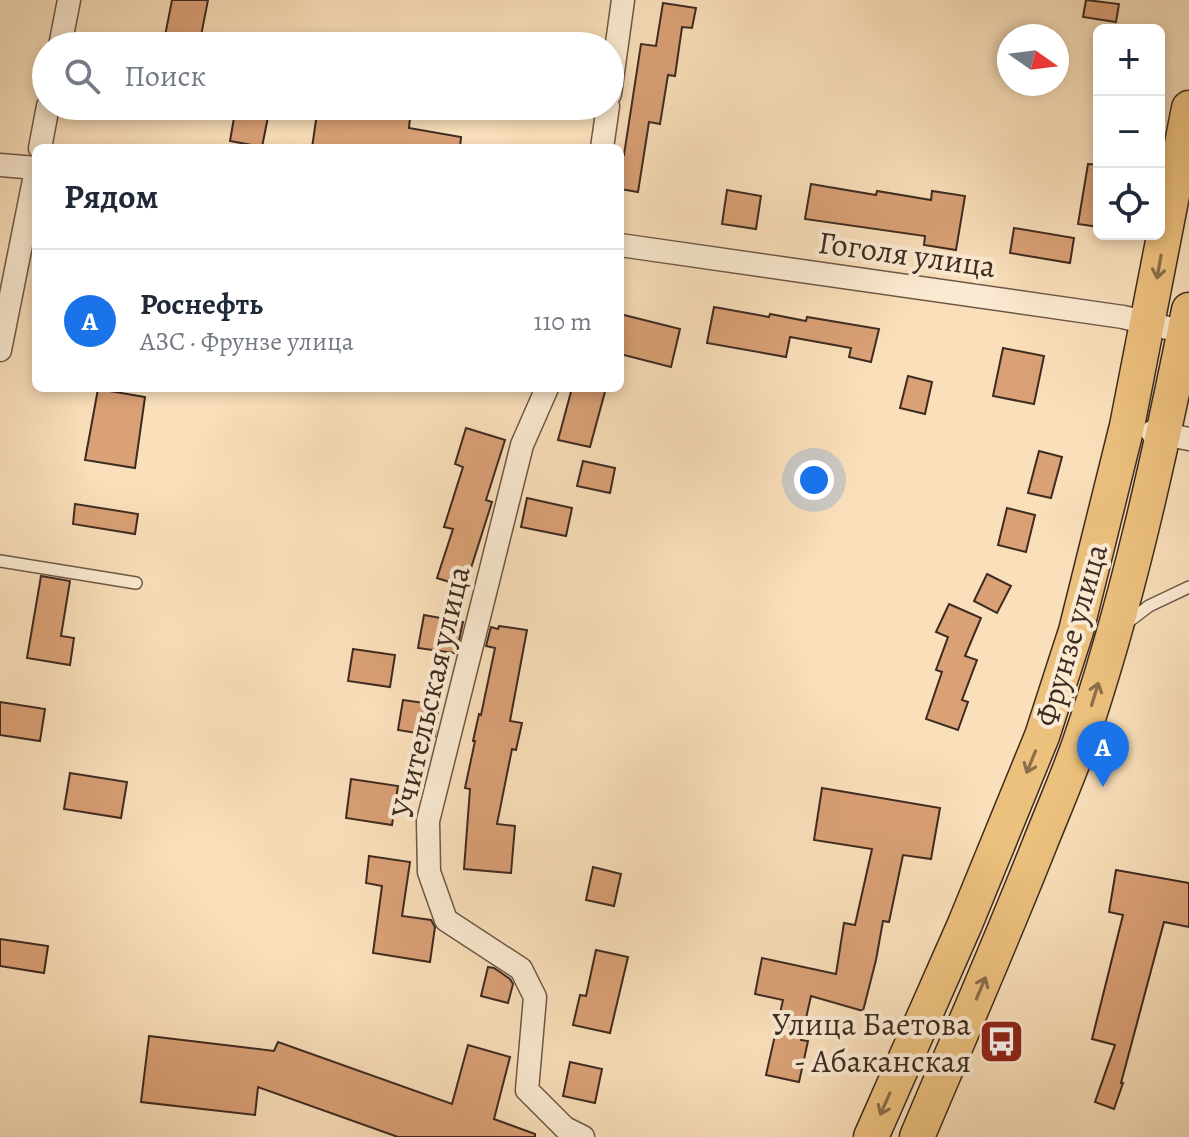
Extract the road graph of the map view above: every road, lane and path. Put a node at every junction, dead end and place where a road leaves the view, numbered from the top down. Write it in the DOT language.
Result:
graph roads {
  1 [pos="69,0"];
  2 [pos="623,0"];
  3 [pos="63,32"];
  4 [pos="619,32"];
  5 [pos="1189,108"];
  6 [pos="45,120"];
  7 [pos="606,120"];
  8 [pos="41,144"];
  9 [pos="603,144"];
  10 [pos="0,165"];
  11 [pos="32,169"];
  12 [pos="32,189"];
  13 [pos="624,246"];
  14 [pos="1187,321"];
  15 [pos="1148,324"];
  16 [pos="0,350"];
  17 [pos="545,392"];
  18 [pos="1127,426"];
  19 [pos="1176,437"];
  20 [pos="0,561"];
  21 [pos="136,583"];
  22 [pos="1189,587"];
  23 [pos="1112,635"];
  24 [pos="583,1137"];
  25 [pos="871,1137"];
  26 [pos="917,1137"];
  1 -- 3 [label="street"];
  2 -- 4 [label="street"];
  5 -- 15 [label="main road, Фрунзе улица, one-way"];
  6 -- 8 [label="street"];
  7 -- 9 [label="street"];
  10 -- 11 [label="street"];
  12 -- 16 [label="street"];
  13 -- 15 [label="street, Гоголя улица"];
  14 -- 15 [label="street, Гоголя улица"];
  14 -- 19 [label="main road, Фрунзе улица"];
  15 -- 18 [label="main road, Фрунзе улица"];
  17 -- 24 [label="street, Учительская улица"];
  18 -- 19 [label="street"];
  18 -- 25 [label="main road, Фрунзе улица, one-way"];
  19 -- 23 [label="main road, Фрунзе улица"];
  20 -- 21 [label="lane"];
  22 -- 23 [label="lane"];
  26 -- 23 [label="main road, Фрунзе улица, one-way"];
}
